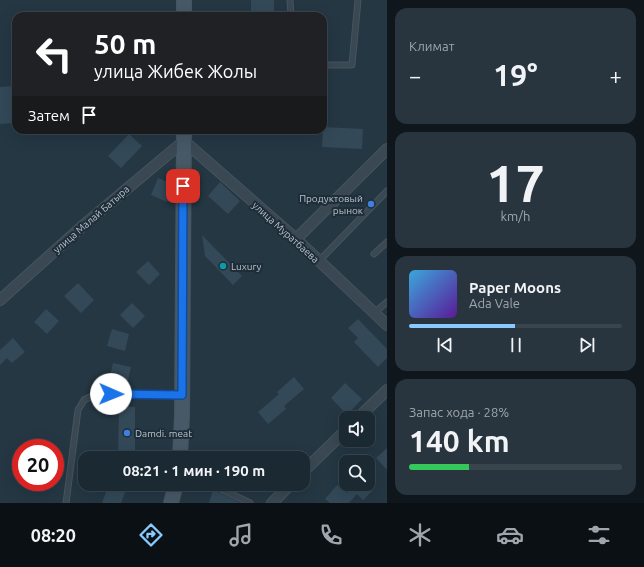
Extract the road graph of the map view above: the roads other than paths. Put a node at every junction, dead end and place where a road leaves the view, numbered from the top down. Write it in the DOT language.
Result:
graph roads {
  1 [pos="184,0"];
  2 [pos="290,0"];
  3 [pos="358,0"];
  4 [pos="184,12"];
  5 [pos="291,12"];
  6 [pos="327,65"];
  7 [pos="184,136"];
  8 [pos="387,149"];
  9 [pos="387,191"];
  10 [pos="296,239"];
  11 [pos="387,242"];
  12 [pos="374,254"];
  13 [pos="319,261"];
  14 [pos="0,299"];
  15 [pos="387,302"];
  16 [pos="374,313"];
  17 [pos="387,325"];
  18 [pos="387,390"];
  19 [pos="182,395"];
  20 [pos="365,411"];
  21 [pos="339,437"];
  22 [pos="180,451"];
  23 [pos="310,465"];
  24 [pos="174,491"];
  25 [pos="225,491"];
  26 [pos="284,491"];
  27 [pos="66,503"];
  28 [pos="171,503"];
  29 [pos="250,503"];
  30 [pos="272,503"];
  1 -- 4 [label="main road"];
  2 -- 5 [label="lane"];
  3 -- 6 [label="lane"];
  7 -- 10 [label="street, улица Муратбаева"];
  7 -- 14 [label="street, улица Малай Батыра"];
  7 -- 19 [label="main road"];
  8 -- 10 [label="street"];
  9 -- 13 [label="lane"];
  10 -- 13 [label="street, улица Муратбаева"];
  11 -- 12 [label="lane"];
  13 -- 16 [label="street, улица Муратбаева"];
  15 -- 16 [label="lane"];
  16 -- 17 [label="street, улица Муратбаева"];
  18 -- 20 [label="street"];
  19 -- 22 [label="main road"];
  19 -- 27 [label="lane"];
  21 -- 23 [label="street"];
  24 -- 28 [label="main road"];
  25 -- 29 [label="lane"];
  26 -- 30 [label="street"];
}
